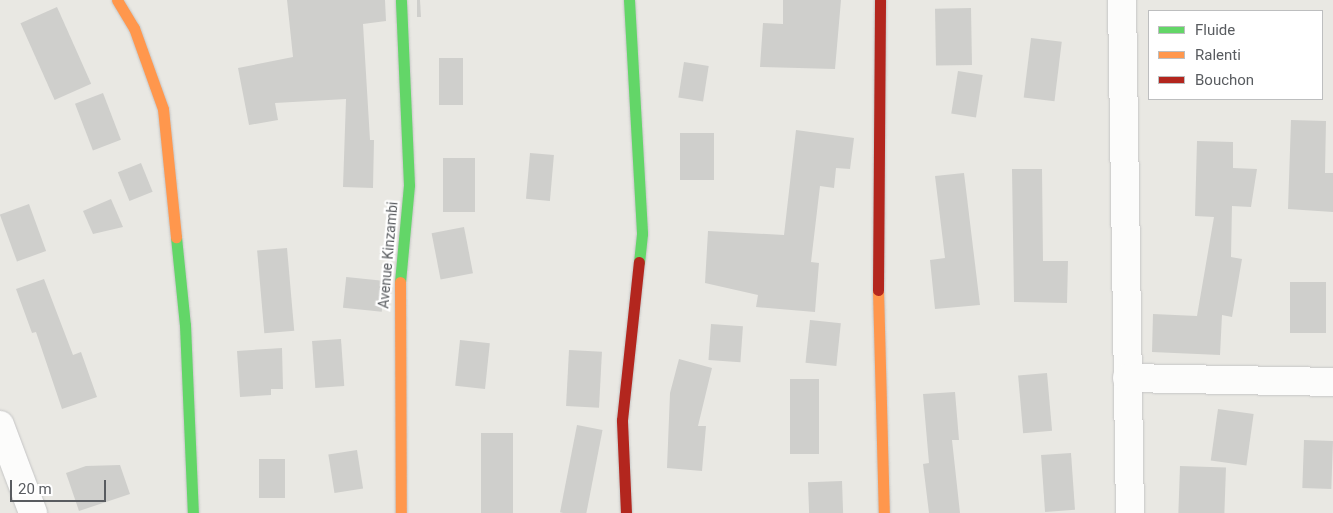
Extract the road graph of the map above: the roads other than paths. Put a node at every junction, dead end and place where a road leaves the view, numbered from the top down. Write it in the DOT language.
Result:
graph roads {
  1 [pos="117,0"];
  2 [pos="401,0"];
  3 [pos="629,0"];
  4 [pos="880,0"];
  5 [pos="1122,0"];
  6 [pos="1126,378"];
  7 [pos="1333,382"];
  8 [pos="0,425"];
  9 [pos="4,454"];
  10 [pos="33,513"];
  11 [pos="193,513"];
  12 [pos="402,513"];
  13 [pos="626,513"];
  14 [pos="884,513"];
  15 [pos="1130,513"];
  1 -- 11 [label="street"];
  2 -- 12 [label="street, Avenue Kinzambi"];
  3 -- 13 [label="street"];
  4 -- 14 [label="street"];
  5 -- 6 [label="street"];
  6 -- 7 [label="street"];
  6 -- 15 [label="street"];
  8 -- 9 [label="street"];
  9 -- 10 [label="street"];
}
